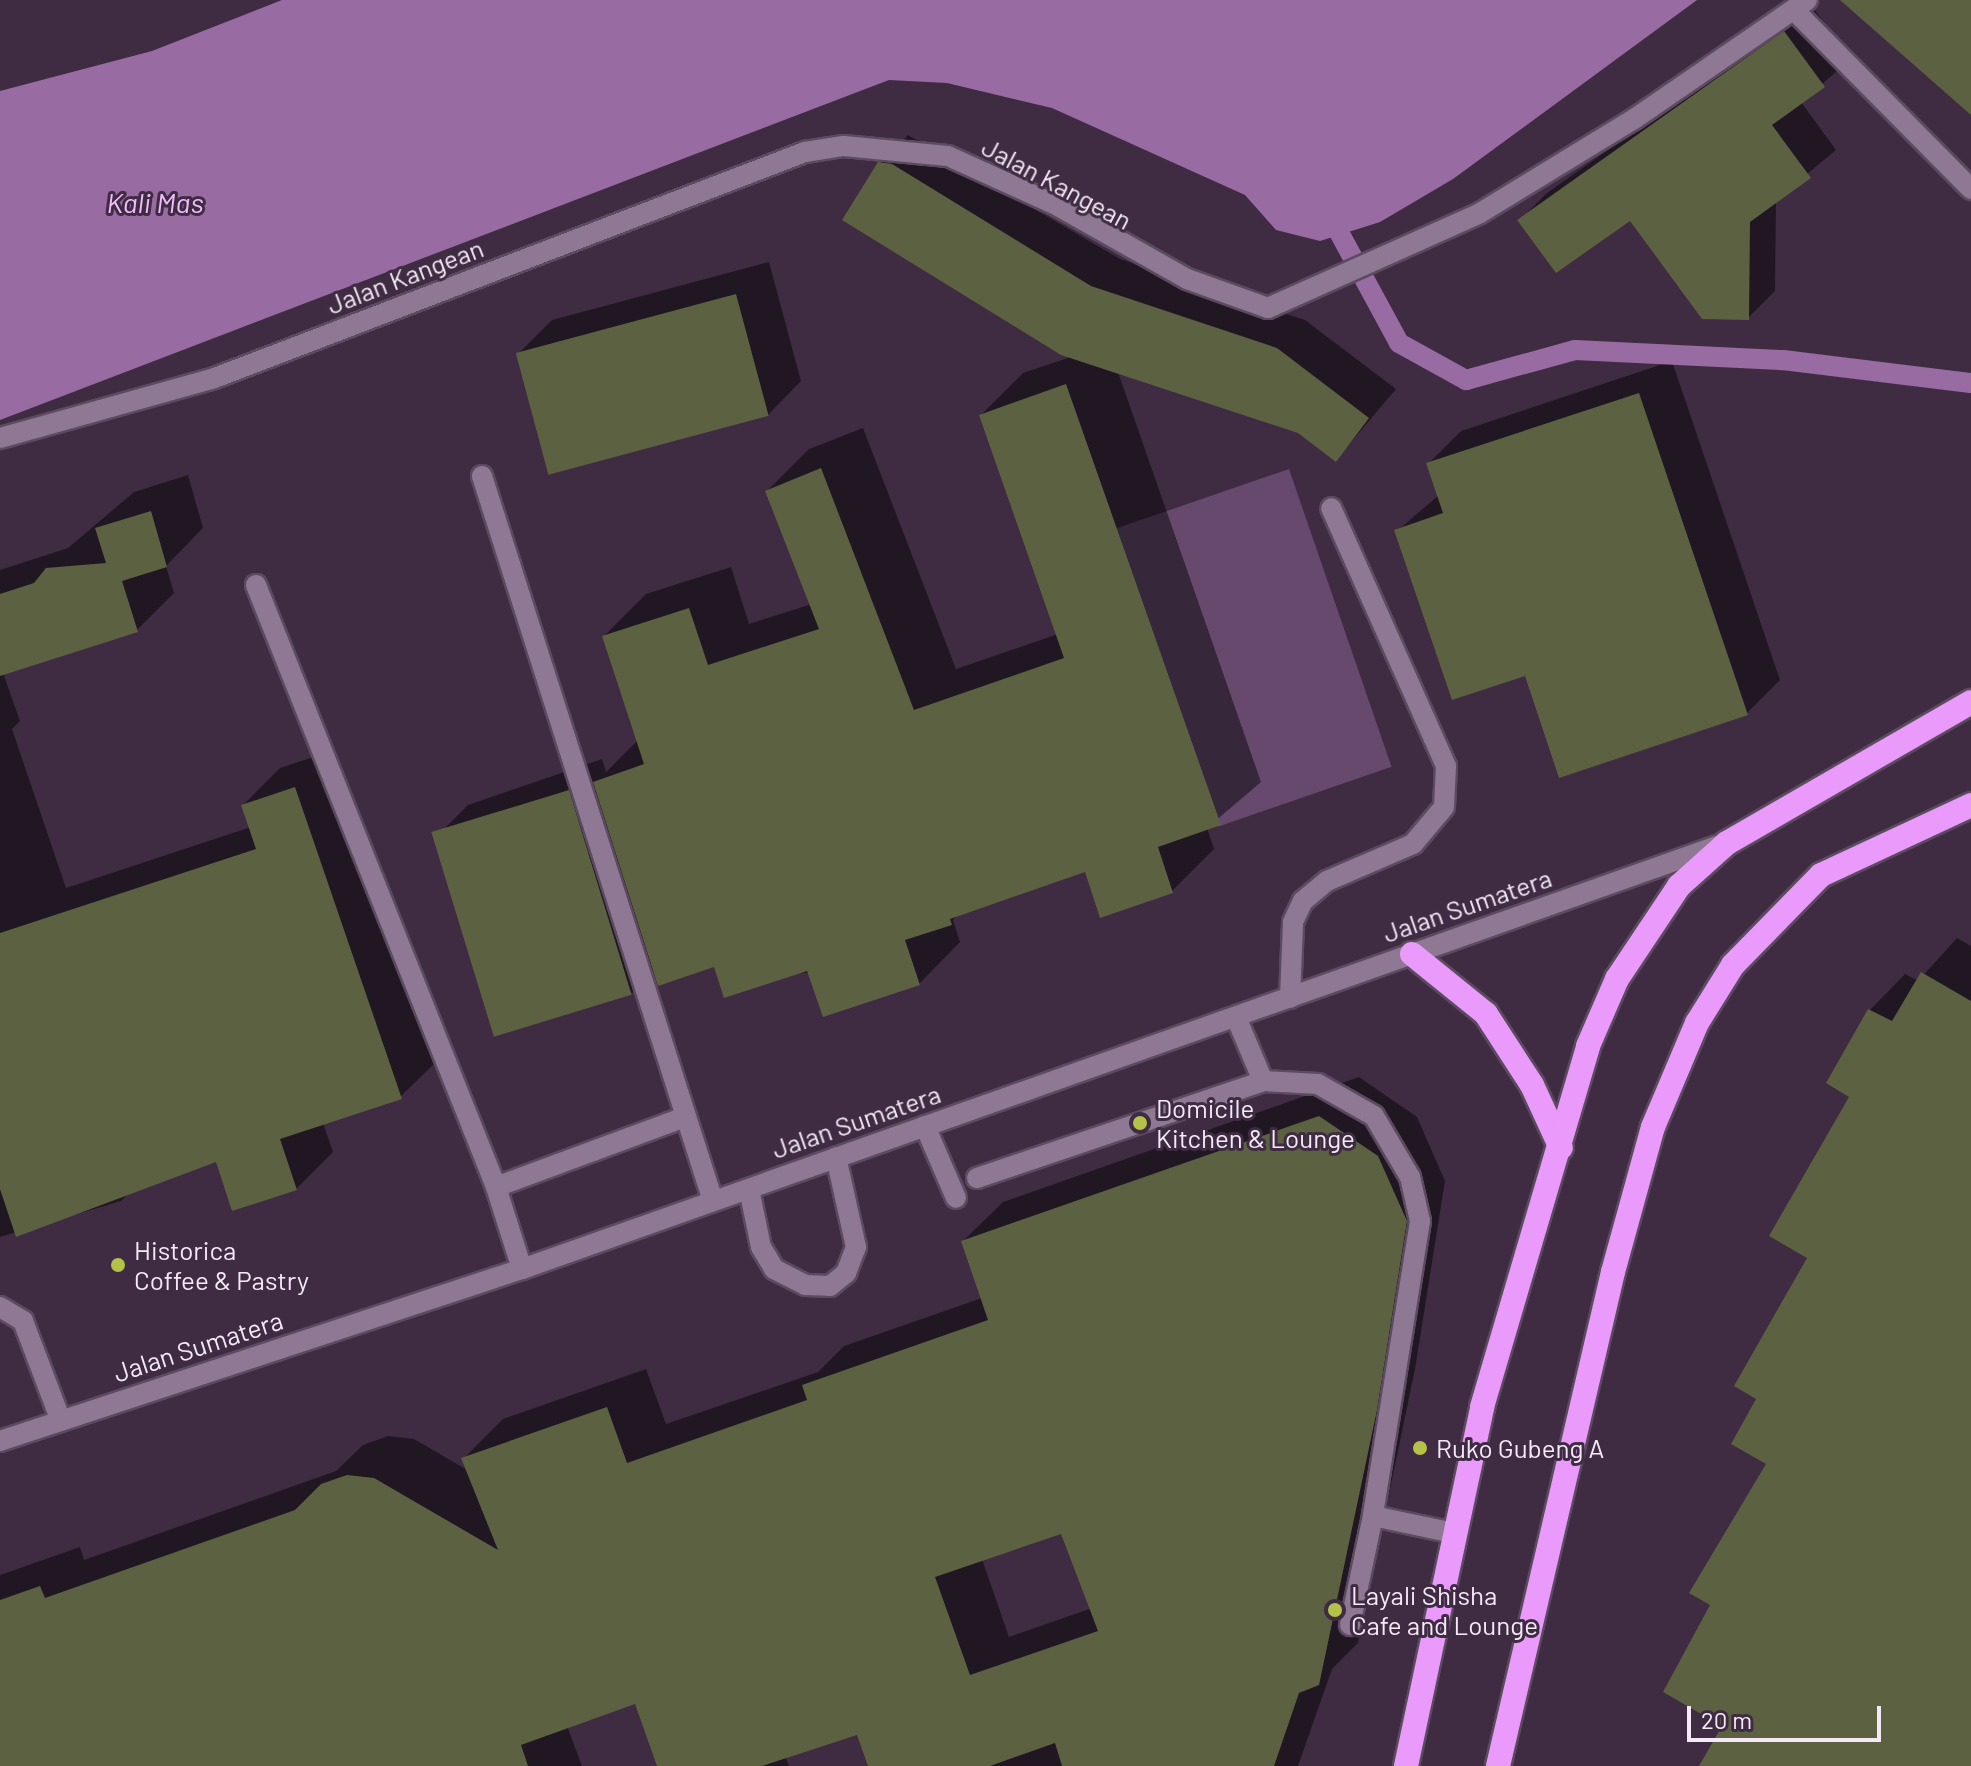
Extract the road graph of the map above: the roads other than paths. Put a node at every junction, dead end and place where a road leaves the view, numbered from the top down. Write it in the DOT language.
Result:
graph roads {
  1 [pos="1800,5"];
  2 [pos="1971,189"];
  3 [pos="0,438"];
  4 [pos="482,476"];
  5 [pos="1331,508"];
  6 [pos="256,585"];
  7 [pos="1971,702"];
  8 [pos="1971,805"];
  9 [pos="1727,843"];
  10 [pos="1412,954"];
  11 [pos="1290,998"];
  12 [pos="1236,1017"];
  13 [pos="1263,1081"];
  14 [pos="685,1117"];
  15 [pos="925,1126"];
  16 [pos="1561,1148"];
  17 [pos="836,1157"];
  18 [pos="977,1178"];
  19 [pos="496,1187"];
  20 [pos="749,1189"];
  21 [pos="956,1198"];
  22 [pos="713,1201"];
  23 [pos="522,1269"];
  24 [pos="0,1307"];
  25 [pos="61,1421"];
  26 [pos="0,1441"];
  27 [pos="1373,1516"];
  28 [pos="1454,1533"];
  29 [pos="1350,1625"];
  30 [pos="1406,1766"];
  31 [pos="1498,1766"];
  1 -- 2 [label="street"];
  1 -- 3 [label="street, Jalan Kangean"];
  4 -- 14 [label="street"];
  5 -- 11 [label="street"];
  6 -- 19 [label="street"];
  7 -- 9 [label="highway, Jalan Sumatera"];
  8 -- 31 [label="highway"];
  9 -- 10 [label="street, Jalan Sumatera"];
  9 -- 16 [label="highway, Jalan Sumatera"];
  10 -- 11 [label="street, Jalan Sumatera"];
  10 -- 16 [label="highway"];
  11 -- 12 [label="street, Jalan Sumatera"];
  12 -- 13 [label="street"];
  12 -- 15 [label="street, Jalan Sumatera"];
  13 -- 18 [label="street"];
  13 -- 27 [label="street"];
  14 -- 19 [label="street"];
  14 -- 22 [label="street"];
  15 -- 17 [label="street, Jalan Sumatera"];
  15 -- 21 [label="street"];
  16 -- 28 [label="highway, Jalan Sumatera"];
  17 -- 20 [label="street, Jalan Sumatera"];
  17 -- 20 [label="street"];
  19 -- 23 [label="street"];
  20 -- 22 [label="street, Jalan Sumatera"];
  22 -- 23 [label="street, Jalan Sumatera"];
  23 -- 25 [label="street, Jalan Sumatera"];
  24 -- 25 [label="street"];
  25 -- 26 [label="street, Jalan Sumatera"];
  27 -- 28 [label="street"];
  27 -- 29 [label="street"];
  28 -- 30 [label="highway, Jalan Sumatera"];
}
